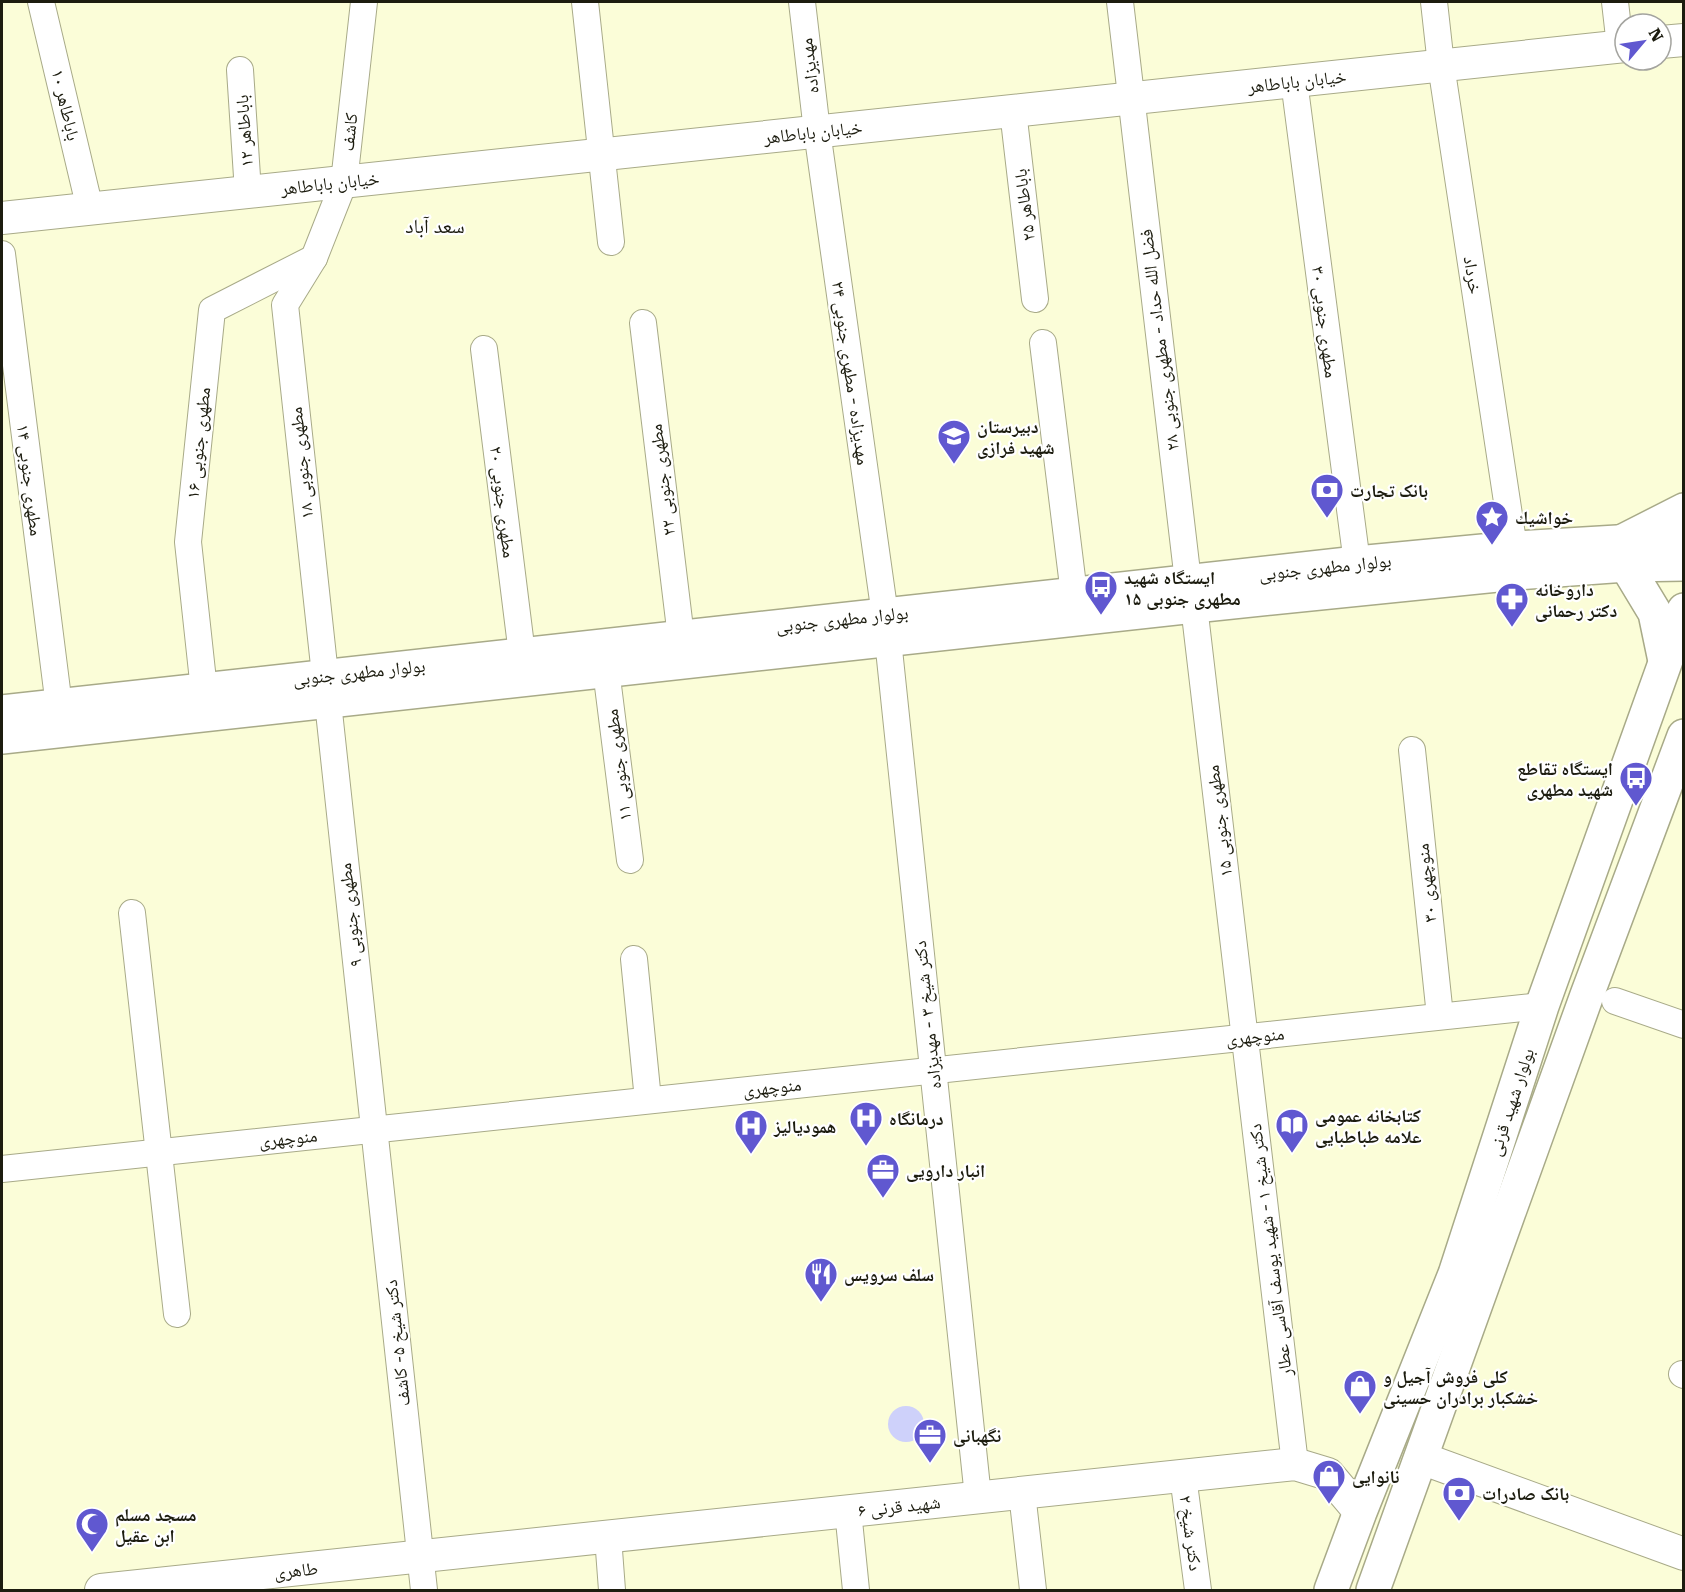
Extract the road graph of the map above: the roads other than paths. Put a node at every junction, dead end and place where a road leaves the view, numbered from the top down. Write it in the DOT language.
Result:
graph roads {
  1 [pos="41,2"];
  2 [pos="364,2"];
  3 [pos="585,2"];
  4 [pos="802,2"];
  5 [pos="1119,2"];
  6 [pos="1434,2"];
  7 [pos="1613,47"];
  8 [pos="1441,65"];
  9 [pos="240,70"];
  10 [pos="1294,81"];
  11 [pos="1130,98"];
  12 [pos="1013,111"];
  13 [pos="817,131"];
  14 [pos="601,154"];
  15 [pos="344,182"];
  16 [pos="249,192"];
  17 [pos="90,208"];
  18 [pos="2,218"];
  19 [pos="611,242"];
  20 [pos="2,255"];
  21 [pos="314,258"];
  22 [pos="1035,299"];
  23 [pos="643,323"];
  24 [pos="1043,343"];
  25 [pos="484,349"];
  26 [pos="1683,510"];
  27 [pos="1683,538"];
  28 [pos="1515,548"];
  29 [pos="1625,553"];
  30 [pos="1357,563"];
  31 [pos="1683,564"];
  32 [pos="1191,593"];
  33 [pos="1074,594"];
  34 [pos="1683,610"];
  35 [pos="886,627"];
  36 [pos="681,637"];
  37 [pos="522,654"];
  38 [pos="1665,662"];
  39 [pos="606,670"];
  40 [pos="325,689"];
  41 [pos="204,690"];
  42 [pos="58,706"];
  43 [pos="2,712"];
  44 [pos="1683,736"];
  45 [pos="2,737"];
  46 [pos="1412,750"];
  47 [pos="630,860"];
  48 [pos="132,913"];
  49 [pos="634,959"];
  50 [pos="1616,1001"];
  51 [pos="1542,1006"];
  52 [pos="1440,1016"];
  53 [pos="1683,1025"];
  54 [pos="1245,1037"];
  55 [pos="933,1070"];
  56 [pos="648,1100"];
  57 [pos="373,1129"];
  58 [pos="159,1152"];
  59 [pos="2,1169"];
  60 [pos="177,1314"];
  61 [pos="1421,1458"];
  62 [pos="1295,1464"];
  63 [pos="1183,1476"];
  64 [pos="1022,1493"];
  65 [pos="978,1497"];
  66 [pos="848,1511"];
  67 [pos="1360,1512"];
  68 [pos="608,1537"];
  69 [pos="1683,1554"];
  70 [pos="420,1557"];
  71 [pos="101,1590"];
  72 [pos="424,1590"];
  73 [pos="612,1590"];
  74 [pos="856,1590"];
  75 [pos="1033,1590"];
  76 [pos="1198,1590"];
  77 [pos="1331,1590"];
  78 [pos="1373,1590"];
  1 -- 17 [label="street, باباطاهر ۱۰"];
  2 -- 15 [label="street, کاشف"];
  3 -- 14 [label="street"];
  4 -- 13 [label="street, مهدیزاده"];
  5 -- 11 [label="street, فضل الله حداد - مطهری جنوبی ۲۸"];
  6 -- 8 [label="street, خرداد"];
  7 -- 8 [label="street, خیابان باباطاهر"];
  8 -- 10 [label="street, خیابان باباطاهر"];
  8 -- 28 [label="street, خرداد"];
  9 -- 16 [label="street, باباطاهر ۱۲"];
  10 -- 11 [label="street, خیابان باباطاهر"];
  10 -- 30 [label="street, مطهری جنوبی ۳۰"];
  11 -- 12 [label="street, خیابان باباطاهر"];
  11 -- 32 [label="street, فضل الله حداد - مطهری جنوبی ۲۸"];
  12 -- 13 [label="street, خیابان باباطاهر"];
  12 -- 22 [label="street, باباطاهر ۲۵"];
  13 -- 14 [label="street, خیابان باباطاهر"];
  13 -- 35 [label="street, مهدیزاده - مطهری جنوبی ۲۴"];
  14 -- 15 [label="street, خیابان باباطاهر"];
  14 -- 19 [label="street"];
  15 -- 16 [label="street, خیابان باباطاهر"];
  15 -- 21 [label="street, کاشف"];
  16 -- 17 [label="street, خیابان باباطاهر"];
  17 -- 18 [label="street, خیابان باباطاهر"];
  20 -- 42 [label="street, مطهری جنوبی ۱۴"];
  21 -- 40 [label="street, مطهری جنوبی ۱۸"];
  21 -- 41 [label="street, مطهری جنوبی ۱۶"];
  23 -- 36 [label="street, مطهری جنوبی ۲۲"];
  24 -- 33 [label="street"];
  25 -- 37 [label="street, مطهری جنوبی ۲۰"];
  26 -- 29 [label="main road"];
  27 -- 29 [label="main road, بولوار مطهری جنوبی"];
  28 -- 29 [label="main road, بولوار مطهری جنوبی"];
  28 -- 30 [label="main road, بولوار مطهری جنوبی"];
  29 -- 31 [label="main road, بولوار مطهری جنوبی"];
  29 -- 32 [label="main road, بولوار مطهری جنوبی"];
  29 -- 38 [label="main road"];
  30 -- 32 [label="main road, بولوار مطهری جنوبی"];
  32 -- 33 [label="main road, بولوار مطهری جنوبی"];
  32 -- 35 [label="main road, بولوار مطهری جنوبی"];
  32 -- 54 [label="street, مطهری جنوبی ۱۵"];
  33 -- 35 [label="main road, بولوار مطهری جنوبی"];
  34 -- 38 [label="main road, بولوار شهید قرنی"];
  35 -- 36 [label="main road, بولوار مطهری جنوبی"];
  35 -- 39 [label="main road, بولوار مطهری جنوبی"];
  35 -- 55 [label="street, دکتر شیخ ۳ - مهدیزاده"];
  36 -- 37 [label="main road, بولوار مطهری جنوبی"];
  37 -- 40 [label="main road, بولوار مطهری جنوبی"];
  38 -- 51 [label="main road, بولوار شهید قرنی"];
  39 -- 40 [label="main road, بولوار مطهری جنوبی"];
  39 -- 47 [label="street, مطهری جنوبی ۱۱"];
  40 -- 41 [label="main road, بولوار مطهری جنوبی"];
  40 -- 45 [label="main road, بولوار مطهری جنوبی"];
  40 -- 57 [label="street, مطهری جنوبی ۹"];
  41 -- 42 [label="main road, بولوار مطهری جنوبی"];
  42 -- 43 [label="main road, بولوار مطهری جنوبی"];
  44 -- 61 [label="main road, بولوار شهید قرنی"];
  46 -- 52 [label="street, منوچهری ۳۰"];
  48 -- 58 [label="street"];
  49 -- 56 [label="street"];
  50 -- 53 [label="street"];
  51 -- 52 [label="street, منوچهری"];
  51 -- 67 [label="main road, بولوار شهید قرنی"];
  52 -- 54 [label="street, منوچهری"];
  54 -- 55 [label="street, منوچهری"];
  54 -- 62 [label="street, دکتر شیخ ۱ - شهید یوسف آقاسی عطار"];
  55 -- 56 [label="street, منوچهری"];
  55 -- 65 [label="street, دکتر شیخ ۳ - مهدیزاده"];
  56 -- 57 [label="street, منوچهری"];
  57 -- 58 [label="street, منوچهری"];
  57 -- 70 [label="street, دکتر شیخ ۵- کاشف"];
  58 -- 59 [label="street, منوچهری"];
  58 -- 60 [label="street"];
  61 -- 69 [label="street"];
  61 -- 78 [label="main road, بولوار شهید قرنی"];
  62 -- 63 [label="street, شهید قرنی ۶"];
  62 -- 67 [label="street, شهید قرنی ۶"];
  63 -- 64 [label="street, شهید قرنی ۶"];
  63 -- 76 [label="street, دکتر شیخ ۲"];
  64 -- 65 [label="street, شهید قرنی ۶"];
  64 -- 75 [label="street"];
  65 -- 66 [label="street, شهید قرنی ۶"];
  66 -- 68 [label="street, شهید قرنی ۶"];
  66 -- 74 [label="street"];
  67 -- 77 [label="main road, بولوار شهید قرنی"];
  68 -- 70 [label="street, شهید قرنی ۶"];
  68 -- 73 [label="street"];
  70 -- 71 [label="street, طاهری"];
  70 -- 72 [label="street, دکتر شیخ ۵- کاشف"];
}
